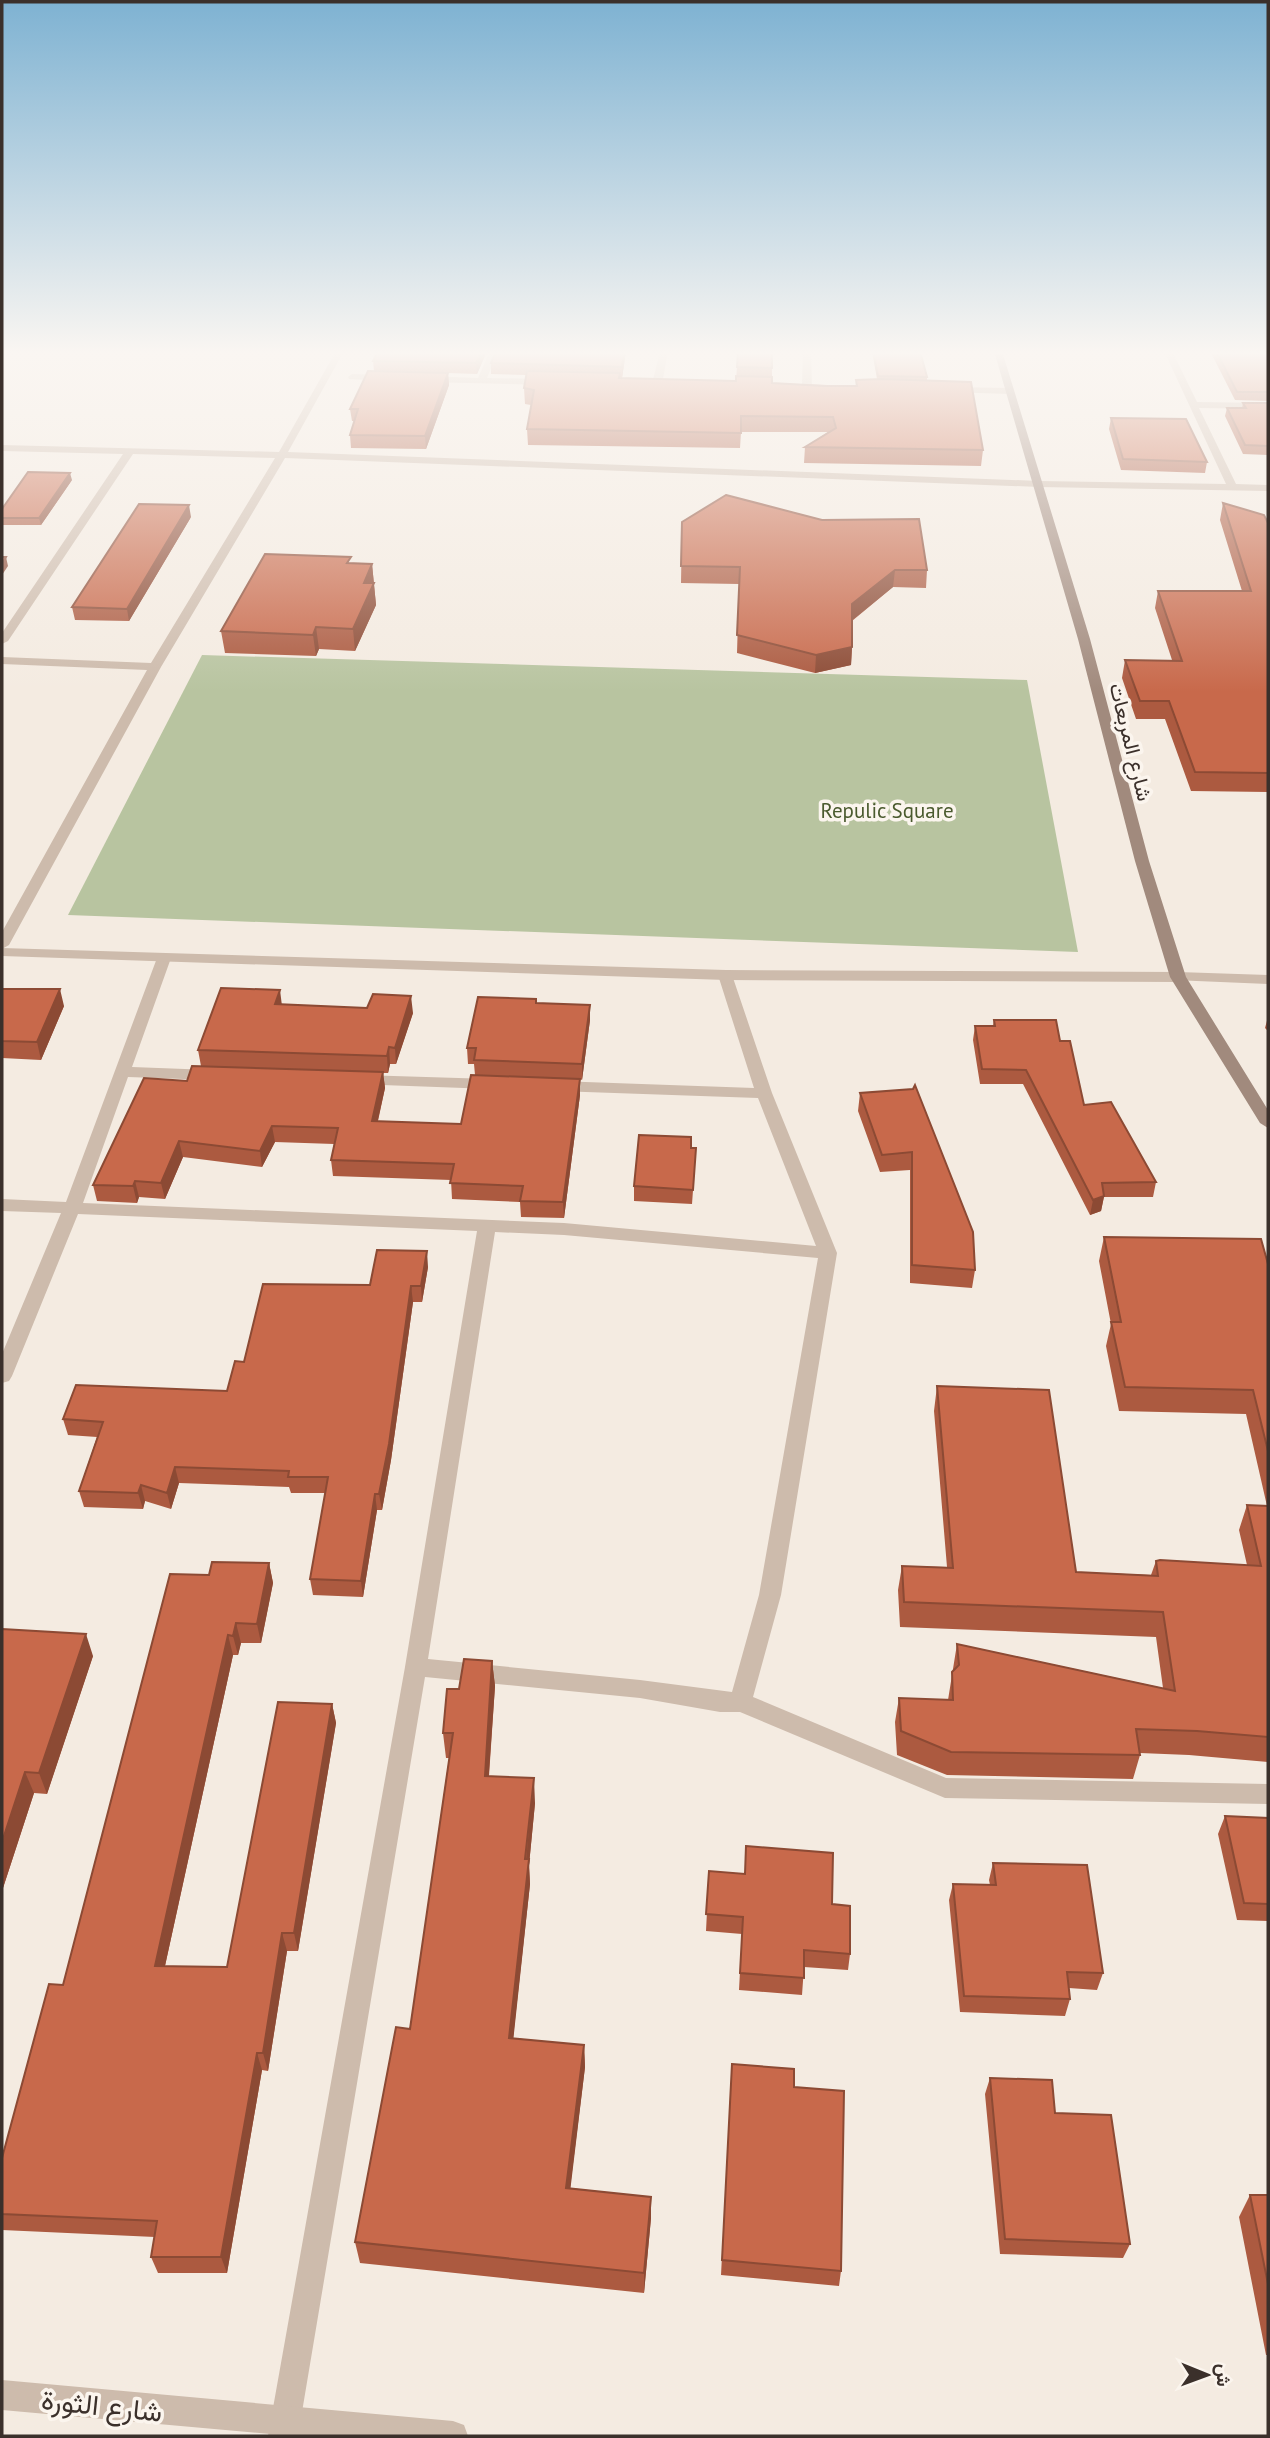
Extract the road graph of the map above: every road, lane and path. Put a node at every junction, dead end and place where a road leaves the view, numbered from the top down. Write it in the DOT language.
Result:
graph roads {
  1 [pos="121,465"];
  2 [pos="276,465"];
  3 [pos="537,465"];
  4 [pos="1034,465"];
  5 [pos="1221,465"];
  6 [pos="1040,484"];
  7 [pos="1232,488"];
  8 [pos="1268,488"];
  9 [pos="2,641"];
  10 [pos="2,660"];
  11 [pos="155,667"];
  12 [pos="2,946"];
  13 [pos="2,952"];
  14 [pos="164,958"];
  15 [pos="726,975"];
  16 [pos="1178,977"];
  17 [pos="1268,980"];
  18 [pos="121,1072"];
  19 [pos="232,1075"];
  20 [pos="344,1079"];
  21 [pos="512,1084"];
  22 [pos="540,1086"];
  23 [pos="764,1093"];
  24 [pos="1268,1123"];
  25 [pos="2,1205"];
  26 [pos="72,1208"];
  27 [pos="487,1226"];
  28 [pos="828,1253"];
  29 [pos="2,1376"];
  30 [pos="416,1667"];
  31 [pos="741,1702"];
  32 [pos="1268,1794"];
  33 [pos="2,2395"];
  34 [pos="284,2429"];
  35 [pos="453,2436"];
  1 -- 9 [label="street"];
  2 -- 11 [label="street"];
  3 -- 6 [label="street"];
  4 -- 6 [label="main road, شارع المربعات"];
  5 -- 7 [label="street"];
  6 -- 7 [label="street"];
  6 -- 16 [label="main road, شارع المربعات"];
  7 -- 8 [label="street"];
  10 -- 11 [label="street"];
  11 -- 12 [label="street"];
  13 -- 14 [label="street"];
  14 -- 15 [label="street"];
  14 -- 18 [label="street"];
  15 -- 16 [label="street"];
  15 -- 23 [label="street"];
  16 -- 17 [label="street"];
  16 -- 24 [label="main road, شارع المربعات"];
  18 -- 19 [label="street"];
  18 -- 26 [label="street"];
  20 -- 21 [label="street"];
  22 -- 23 [label="street"];
  23 -- 28 [label="street"];
  25 -- 26 [label="street"];
  26 -- 27 [label="street"];
  26 -- 29 [label="street"];
  27 -- 28 [label="street"];
  27 -- 30 [label="street"];
  28 -- 31 [label="street"];
  30 -- 31 [label="street"];
  30 -- 34 [label="street"];
  31 -- 32 [label="street"];
  33 -- 34 [label="street, شارع الثورة"];
  34 -- 35 [label="street, شارع الثورة"];
}
